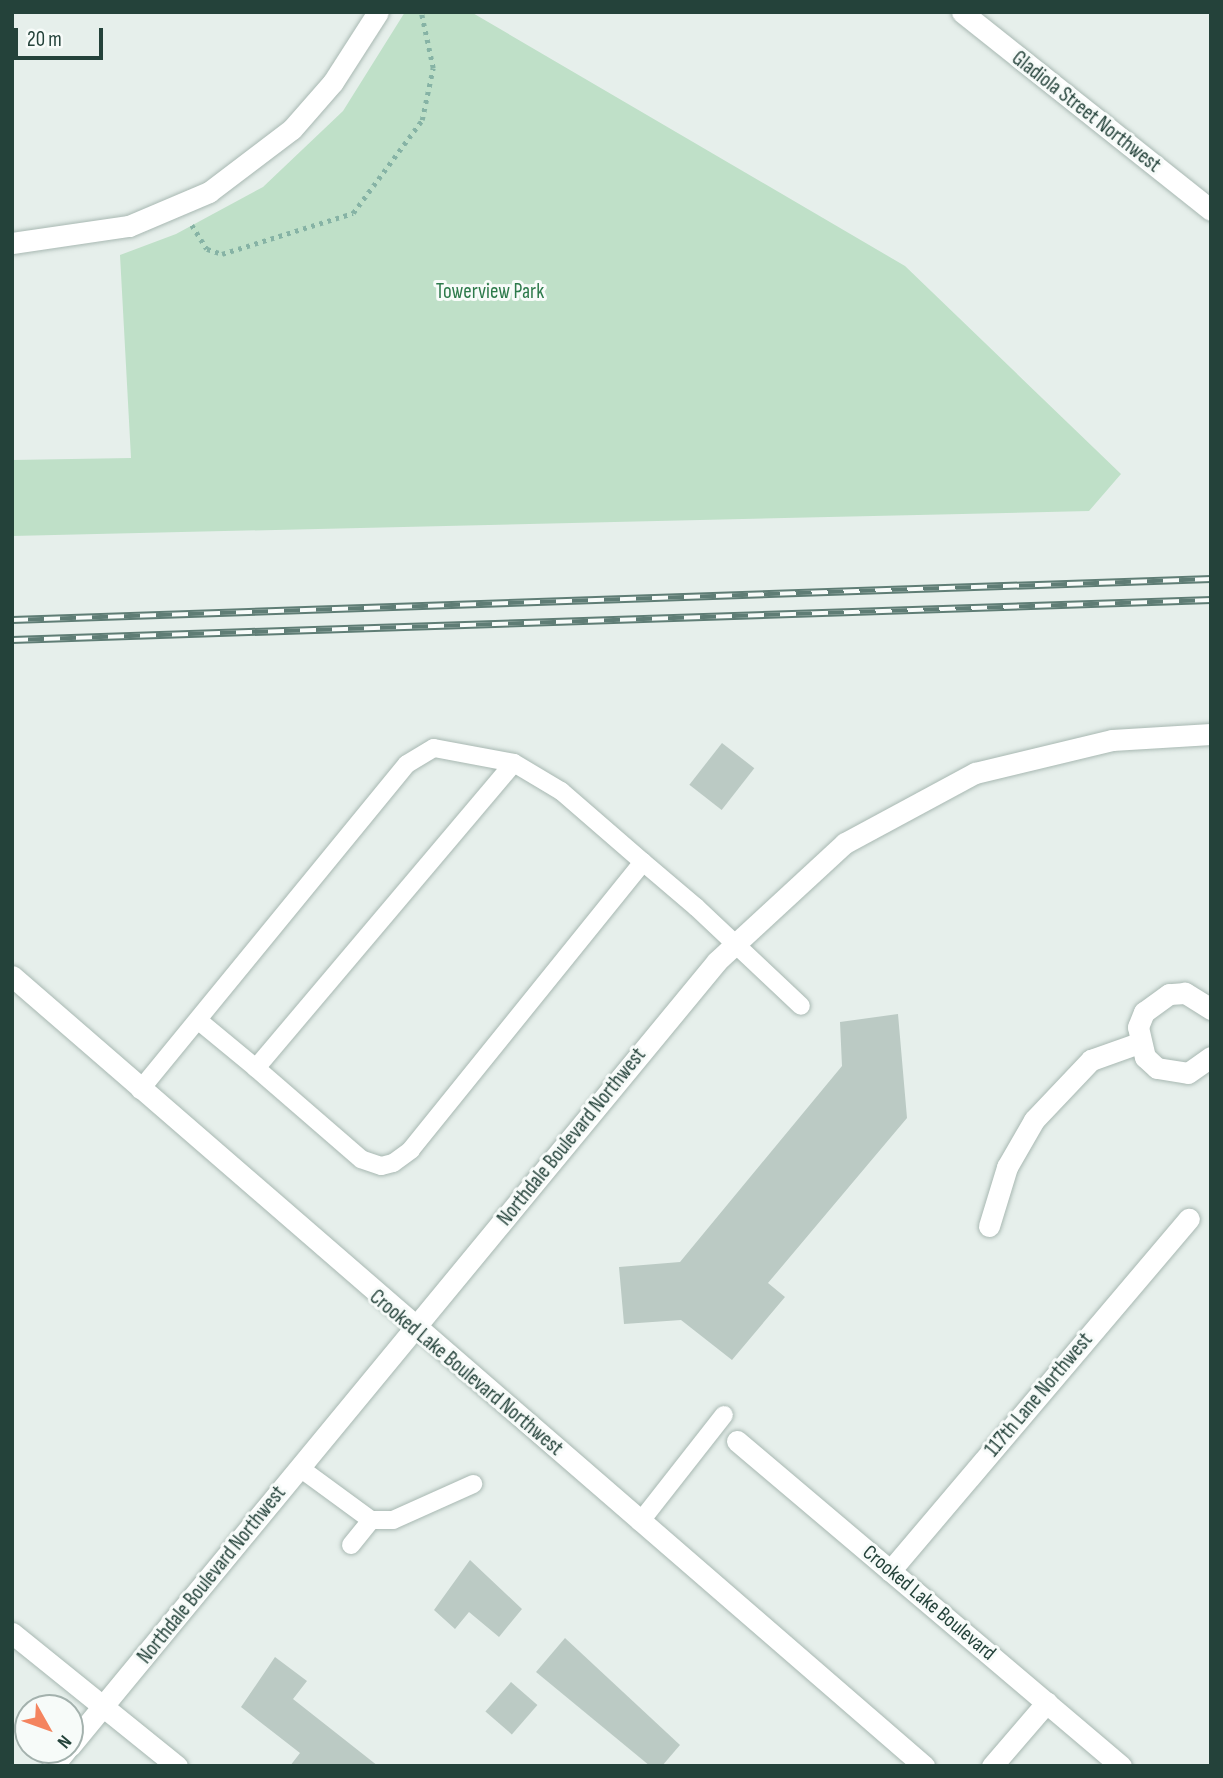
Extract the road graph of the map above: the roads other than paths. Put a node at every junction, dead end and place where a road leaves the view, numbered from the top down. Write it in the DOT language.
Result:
graph roads {
  1 [pos="378,12"];
  2 [pos="962,12"];
  3 [pos="1211,210"];
  4 [pos="12,243"];
  5 [pos="1211,734"];
  6 [pos="514,763"];
  7 [pos="643,862"];
  8 [pos="734,943"];
  9 [pos="12,976"];
  10 [pos="802,1006"];
  11 [pos="1211,1009"];
  12 [pos="199,1021"];
  13 [pos="1139,1043"];
  14 [pos="1211,1057"];
  15 [pos="256,1068"];
  16 [pos="140,1090"];
  17 [pos="1189,1219"];
  18 [pos="989,1227"];
  19 [pos="415,1329"];
  20 [pos="724,1415"];
  21 [pos="737,1441"];
  22 [pos="300,1468"];
  23 [pos="473,1484"];
  24 [pos="371,1520"];
  25 [pos="640,1522"];
  26 [pos="351,1545"];
  27 [pos="890,1571"];
  28 [pos="12,1633"];
  29 [pos="1047,1702"];
  30 [pos="103,1708"];
  31 [pos="84,1730"];
  32 [pos="177,1766"];
  33 [pos="924,1766"];
  34 [pos="992,1766"];
  35 [pos="1121,1766"];
  1 -- 4 [label="street"];
  2 -- 3 [label="street, Gladiola Street Northwest"];
  5 -- 8 [label="street, Northdale Boulevard Northwest"];
  6 -- 7 [label="lane"];
  6 -- 12 [label="lane"];
  6 -- 15 [label="lane"];
  7 -- 8 [label="lane"];
  7 -- 15 [label="lane"];
  8 -- 10 [label="lane"];
  8 -- 19 [label="street, Northdale Boulevard Northwest"];
  9 -- 16 [label="street, Crooked Lake Boulevard Northwest"];
  11 -- 13 [label="street"];
  12 -- 15 [label="lane"];
  12 -- 16 [label="lane"];
  13 -- 14 [label="street"];
  13 -- 18 [label="street"];
  16 -- 19 [label="street, Crooked Lake Boulevard Northwest"];
  17 -- 27 [label="street, 117th Lane Northwest"];
  19 -- 22 [label="street, Northdale Boulevard Northwest"];
  19 -- 25 [label="street, Crooked Lake Boulevard Northwest"];
  20 -- 25 [label="lane"];
  21 -- 27 [label="street, Crooked Lake Boulevard"];
  22 -- 24 [label="lane"];
  22 -- 30 [label="street, Northdale Boulevard Northwest"];
  23 -- 24 [label="lane"];
  24 -- 26 [label="lane"];
  25 -- 33 [label="street, Crooked Lake Boulevard Northwest"];
  27 -- 29 [label="street, Crooked Lake Boulevard"];
  28 -- 30 [label="street"];
  29 -- 34 [label="street"];
  29 -- 35 [label="street, Crooked Lake Boulevard"];
  30 -- 31 [label="street, Northdale Boulevard Northwest"];
  30 -- 32 [label="street"];
}
